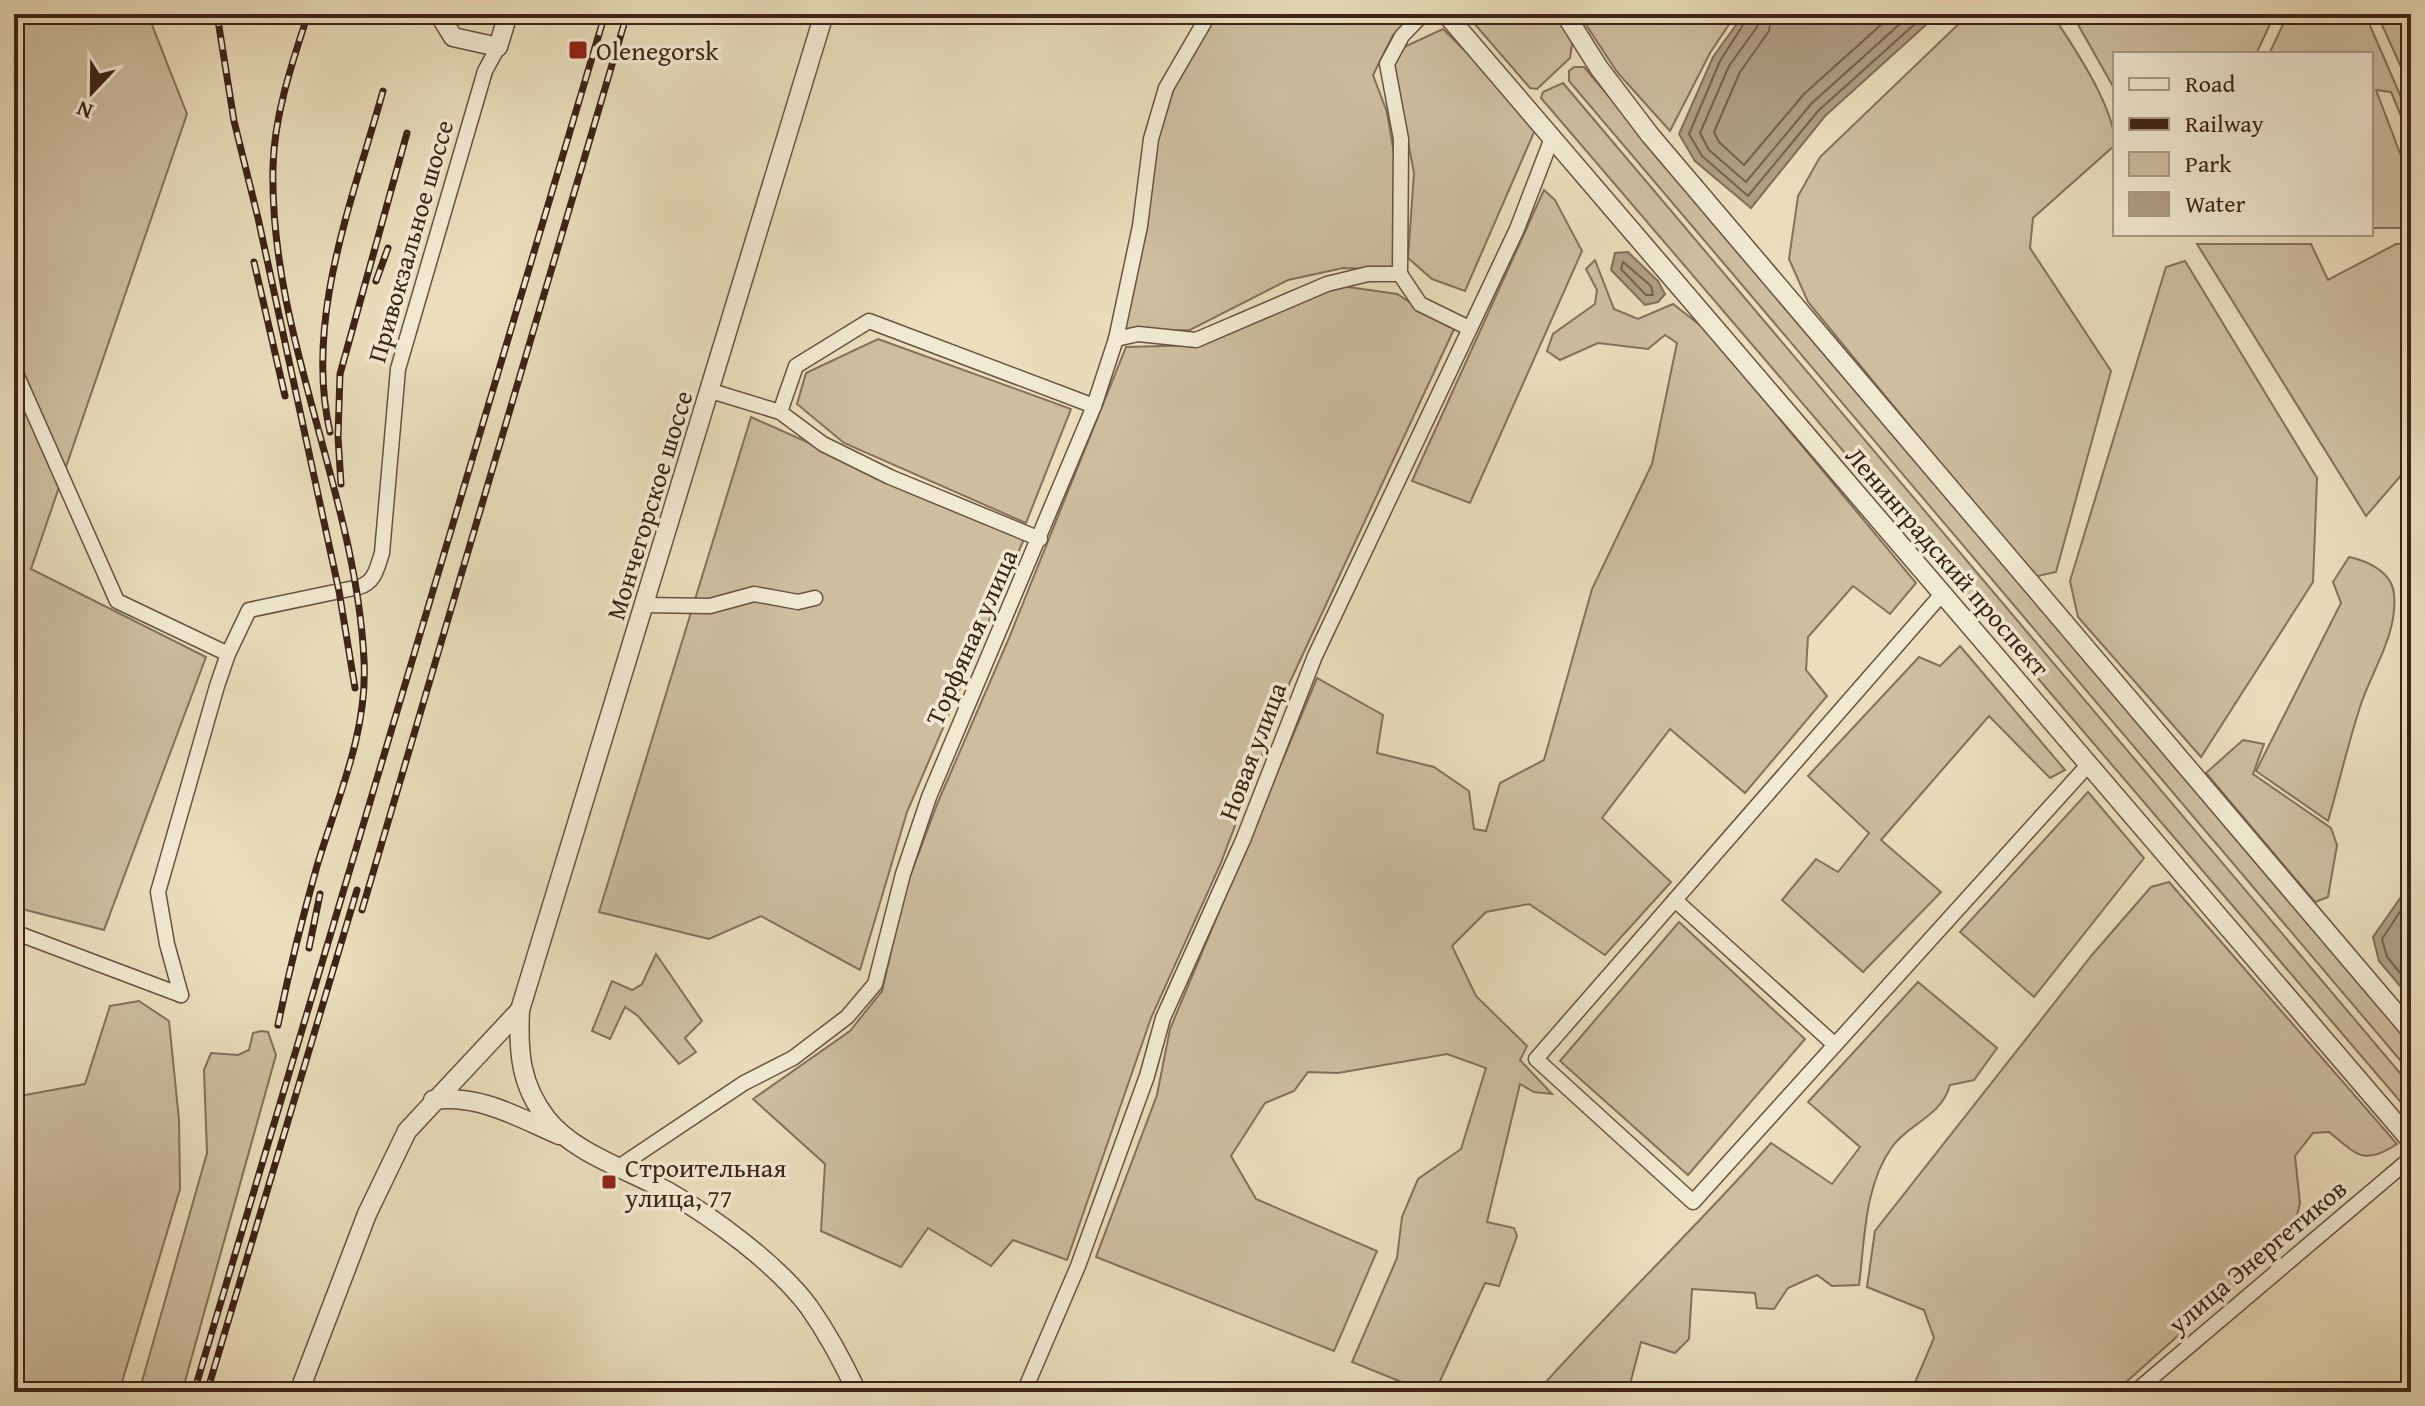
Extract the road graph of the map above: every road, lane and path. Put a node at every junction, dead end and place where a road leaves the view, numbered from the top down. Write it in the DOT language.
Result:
graph roads {
  1 [pos="439,14"];
  2 [pos="508,14"];
  3 [pos="824,14"];
  4 [pos="1209,14"];
  5 [pos="1423,14"];
  6 [pos="1446,14"];
  7 [pos="1565,14"];
  8 [pos="498,47"];
  9 [pos="1552,138"];
  10 [pos="1400,274"];
  11 [pos="1469,328"];
  12 [pos="1116,339"];
  13 [pos="14,369"];
  14 [pos="711,391"];
  15 [pos="1094,406"];
  16 [pos="780,412"];
  17 [pos="1040,539"];
  18 [pos="1942,594"];
  19 [pos="815,598"];
  20 [pos="645,605"];
  21 [pos="228,654"];
  22 [pos="2088,765"];
  23 [pos="1675,900"];
  24 [pos="14,932"];
  25 [pos="520,1010"];
  26 [pos="2411,1031"];
  27 [pos="1835,1045"];
  28 [pos="433,1100"];
  29 [pos="566,1138"];
  30 [pos="2411,1141"];
  31 [pos="2411,1158"];
  32 [pos="620,1166"];
  33 [pos="299,1392"];
  34 [pos="857,1392"];
  35 [pos="1024,1392"];
  36 [pos="2135,1392"];
  1 -- 8 [label="street"];
  2 -- 8 [label="street, Привокзальное шоссе"];
  3 -- 14 [label="street, Мончегорское шоссе"];
  4 -- 12 [label="street, Торфяная улица"];
  5 -- 10 [label="street"];
  6 -- 9 [label="street, Ленинградский проспект"];
  7 -- 26 [label="street, Ленинградский проспект"];
  8 -- 21 [label="street, Привокзальное шоссе"];
  9 -- 11 [label="street, Новая улица"];
  9 -- 18 [label="street, Ленинградский проспект"];
  10 -- 11 [label="street"];
  10 -- 12 [label="street"];
  11 -- 35 [label="street, Новая улица"];
  12 -- 15 [label="street, Торфяная улица"];
  13 -- 21 [label="street"];
  14 -- 16 [label="street"];
  14 -- 20 [label="street, Мончегорское шоссе"];
  15 -- 16 [label="street"];
  15 -- 17 [label="street, Торфяная улица"];
  16 -- 17 [label="street"];
  17 -- 32 [label="street, Торфяная улица"];
  18 -- 22 [label="street, Ленинградский проспект"];
  18 -- 23 [label="street"];
  19 -- 20 [label="street"];
  20 -- 25 [label="street, Мончегорское шоссе"];
  21 -- 24 [label="street"];
  22 -- 27 [label="street"];
  22 -- 30 [label="street, Ленинградский проспект"];
  23 -- 27 [label="street"];
  23 -- 27 [label="street"];
  25 -- 28 [label="street"];
  25 -- 29 [label="street"];
  28 -- 29 [label="street"];
  28 -- 33 [label="street"];
  29 -- 32 [label="street"];
  31 -- 36 [label="street, улица Энергетиков"];
  32 -- 34 [label="street"];
}
